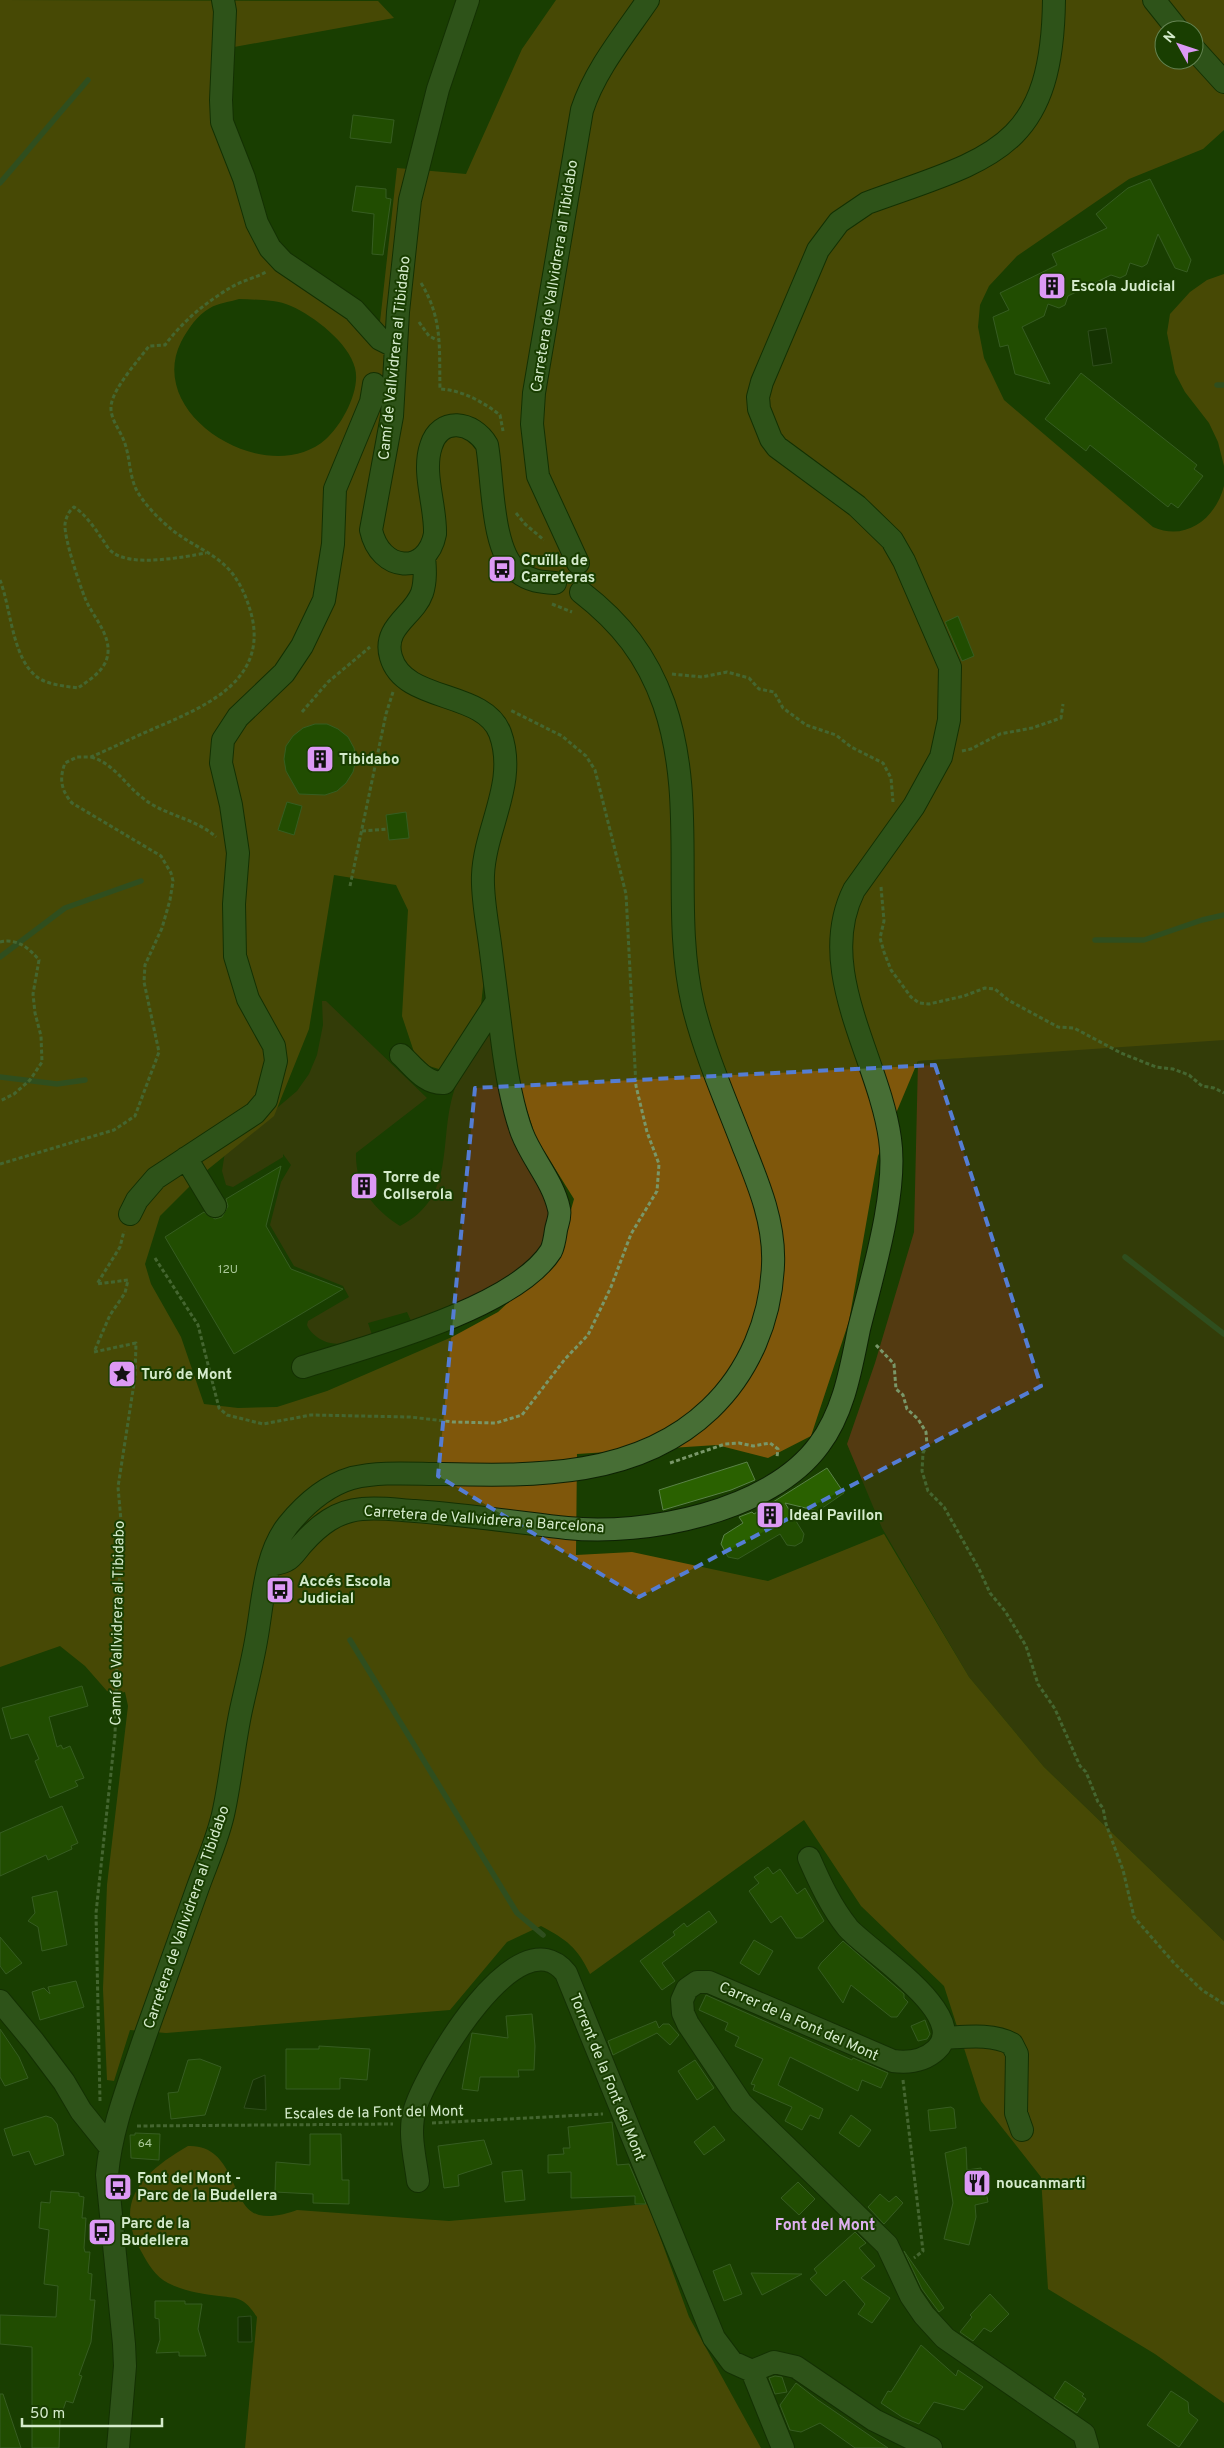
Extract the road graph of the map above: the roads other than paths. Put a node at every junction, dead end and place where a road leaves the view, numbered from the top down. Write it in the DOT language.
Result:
graph roads {
  1 [pos="223,0"];
  2 [pos="648,0"];
  3 [pos="1054,0"];
  4 [pos="1154,0"];
  5 [pos="460,3"];
  6 [pos="1170,20"];
  7 [pos="1204,60"];
  8 [pos="1224,82"];
  9 [pos="396,347"];
  10 [pos="374,384"];
  11 [pos="424,556"];
  12 [pos="578,563"];
  13 [pos="554,584"];
  14 [pos="581,592"];
  15 [pos="497,1001"];
  16 [pos="401,1055"];
  17 [pos="186,1158"];
  18 [pos="215,1206"];
  19 [pos="130,1214"];
  20 [pos="303,1367"];
  21 [pos="270,1565"];
  22 [pos="810,1858"];
  23 [pos="0,2001"];
  24 [pos="944,2038"];
  25 [pos="1022,2130"];
  26 [pos="104,2141"];
  27 [pos="418,2180"];
  28 [pos="752,2371"];
  29 [pos="118,2448"];
  30 [pos="782,2448"];
  31 [pos="931,2448"];
  32 [pos="1088,2448"];
  1 -- 9 [label="street"];
  2 -- 12 [label="street, Carretera de Vallvidrera al Tibidabo"];
  3 -- 21 [label="street, Carretera de Vallvidrera a Barcelona"];
  4 -- 6 [label="street"];
  5 -- 9 [label="street, Camí de Vallvidrera al Tibidabo"];
  7 -- 8 [label="street"];
  9 -- 10 [label="street, Camí de Vallvidrera al Tibidabo"];
  10 -- 11 [label="street, Camí de Vallvidrera al Tibidabo"];
  10 -- 17 [label="street"];
  11 -- 13 [label="street"];
  11 -- 15 [label="street"];
  12 -- 13 [label="street"];
  12 -- 14 [label="street"];
  13 -- 14 [label="street"];
  14 -- 21 [label="street, Carretera de Vallvidrera al Tibidabo"];
  15 -- 16 [label="street"];
  15 -- 20 [label="street"];
  17 -- 18 [label="street"];
  17 -- 19 [label="street"];
  21 -- 26 [label="street, Carretera de Vallvidrera al Tibidabo"];
  22 -- 24 [label="street"];
  23 -- 26 [label="street"];
  24 -- 25 [label="street"];
  24 -- 32 [label="street, Carrer de la Font del Mont"];
  26 -- 29 [label="street, Carretera de Vallvidrera al Tibidabo"];
  27 -- 28 [label="street, Torrent de la Font del Mont"];
  28 -- 30 [label="street"];
  28 -- 31 [label="street"];
}
